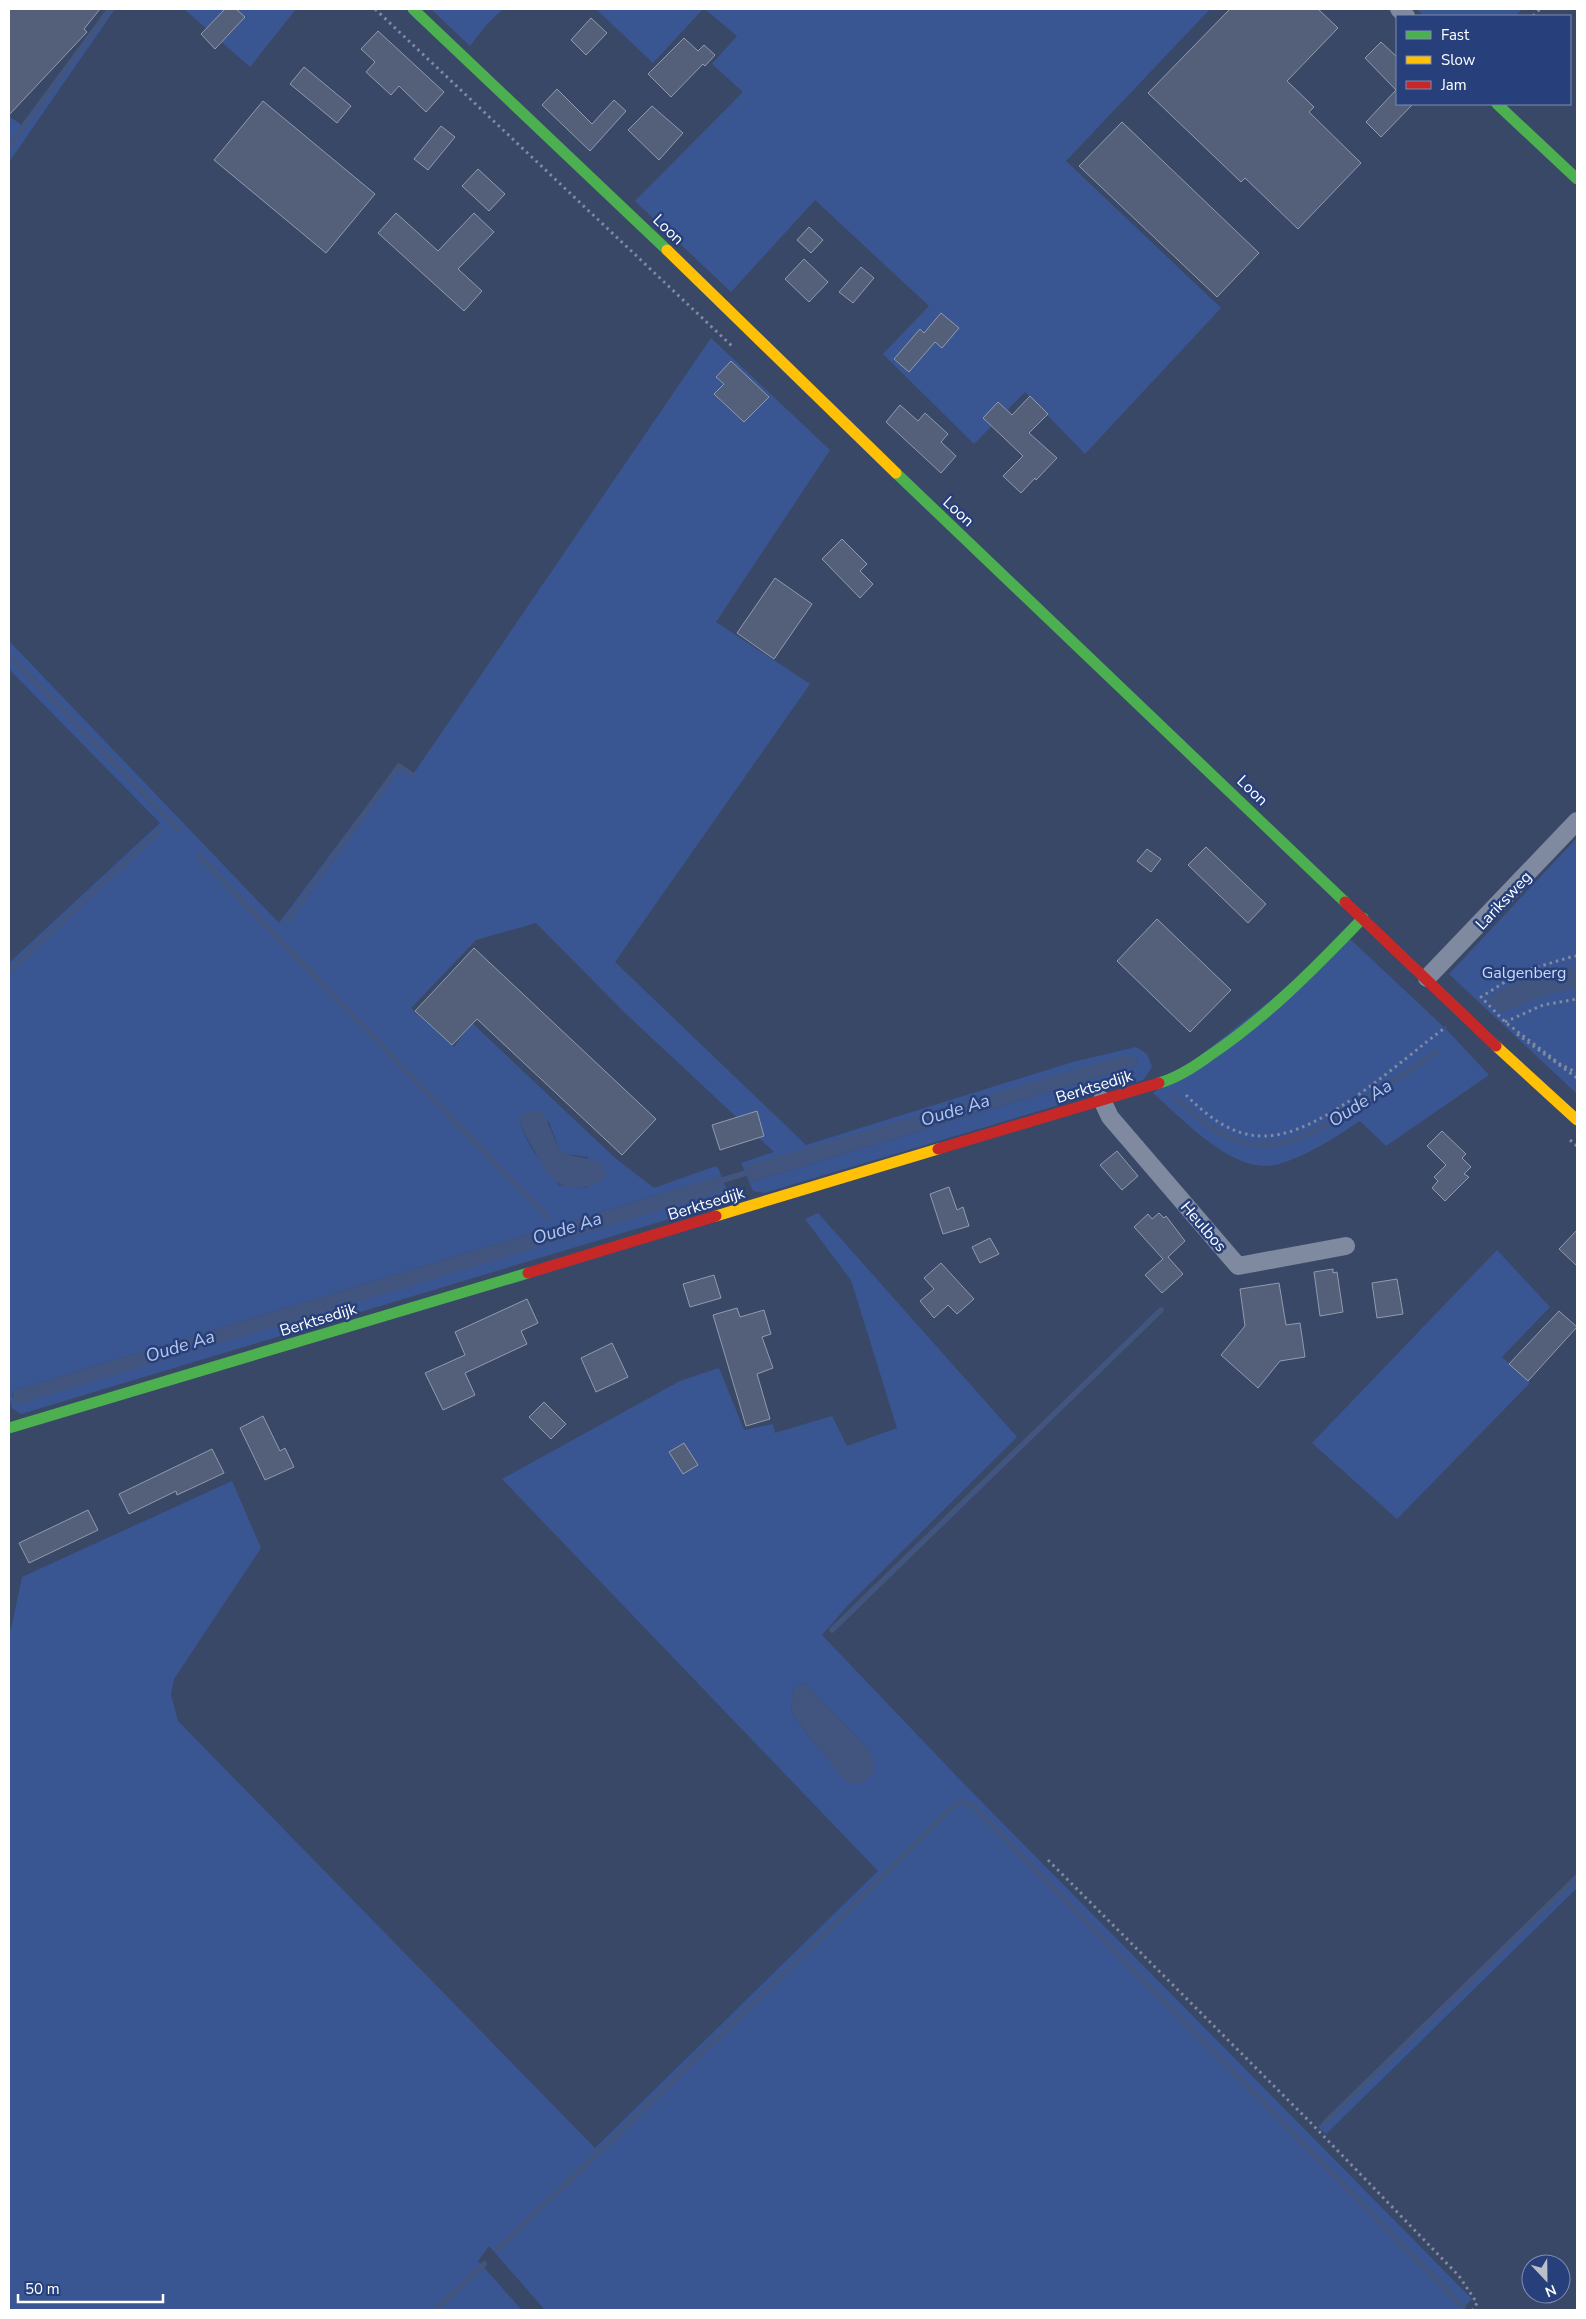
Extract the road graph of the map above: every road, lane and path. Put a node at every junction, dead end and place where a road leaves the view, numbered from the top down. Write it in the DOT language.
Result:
graph roads {
  1 [pos="413,9"];
  2 [pos="1498,105"];
  3 [pos="1577,179"];
  4 [pos="1577,821"];
  5 [pos="1363,918"];
  6 [pos="1577,956"];
  7 [pos="1427,978"];
  8 [pos="1577,999"];
  9 [pos="1505,1022"];
  10 [pos="1448,1025"];
  11 [pos="1577,1073"];
  12 [pos="1577,1078"];
  13 [pos="1170,1080"];
  14 [pos="1102,1100"];
  15 [pos="1577,1120"];
  16 [pos="1346,1246"];
  17 [pos="11,1423"];
  18 [pos="1048,1860"];
  19 [pos="1473,2310"];
  1 -- 5 [label="main road, Loon"];
  2 -- 3 [label="main road"];
  4 -- 7 [label="street, Lariksweg"];
  5 -- 7 [label="main road, Loon"];
  5 -- 13 [label="main road, Berktsedijk"];
  6 -- 9 [label="path"];
  7 -- 15 [label="main road, Loon"];
  8 -- 9 [label="path"];
  9 -- 11 [label="path"];
  9 -- 12 [label="path"];
  10 -- 13 [label="path"];
  13 -- 14 [label="main road, Berktsedijk"];
  14 -- 16 [label="street, Heulbos"];
  14 -- 17 [label="main road, Berktsedijk"];
  18 -- 19 [label="path"];
}
